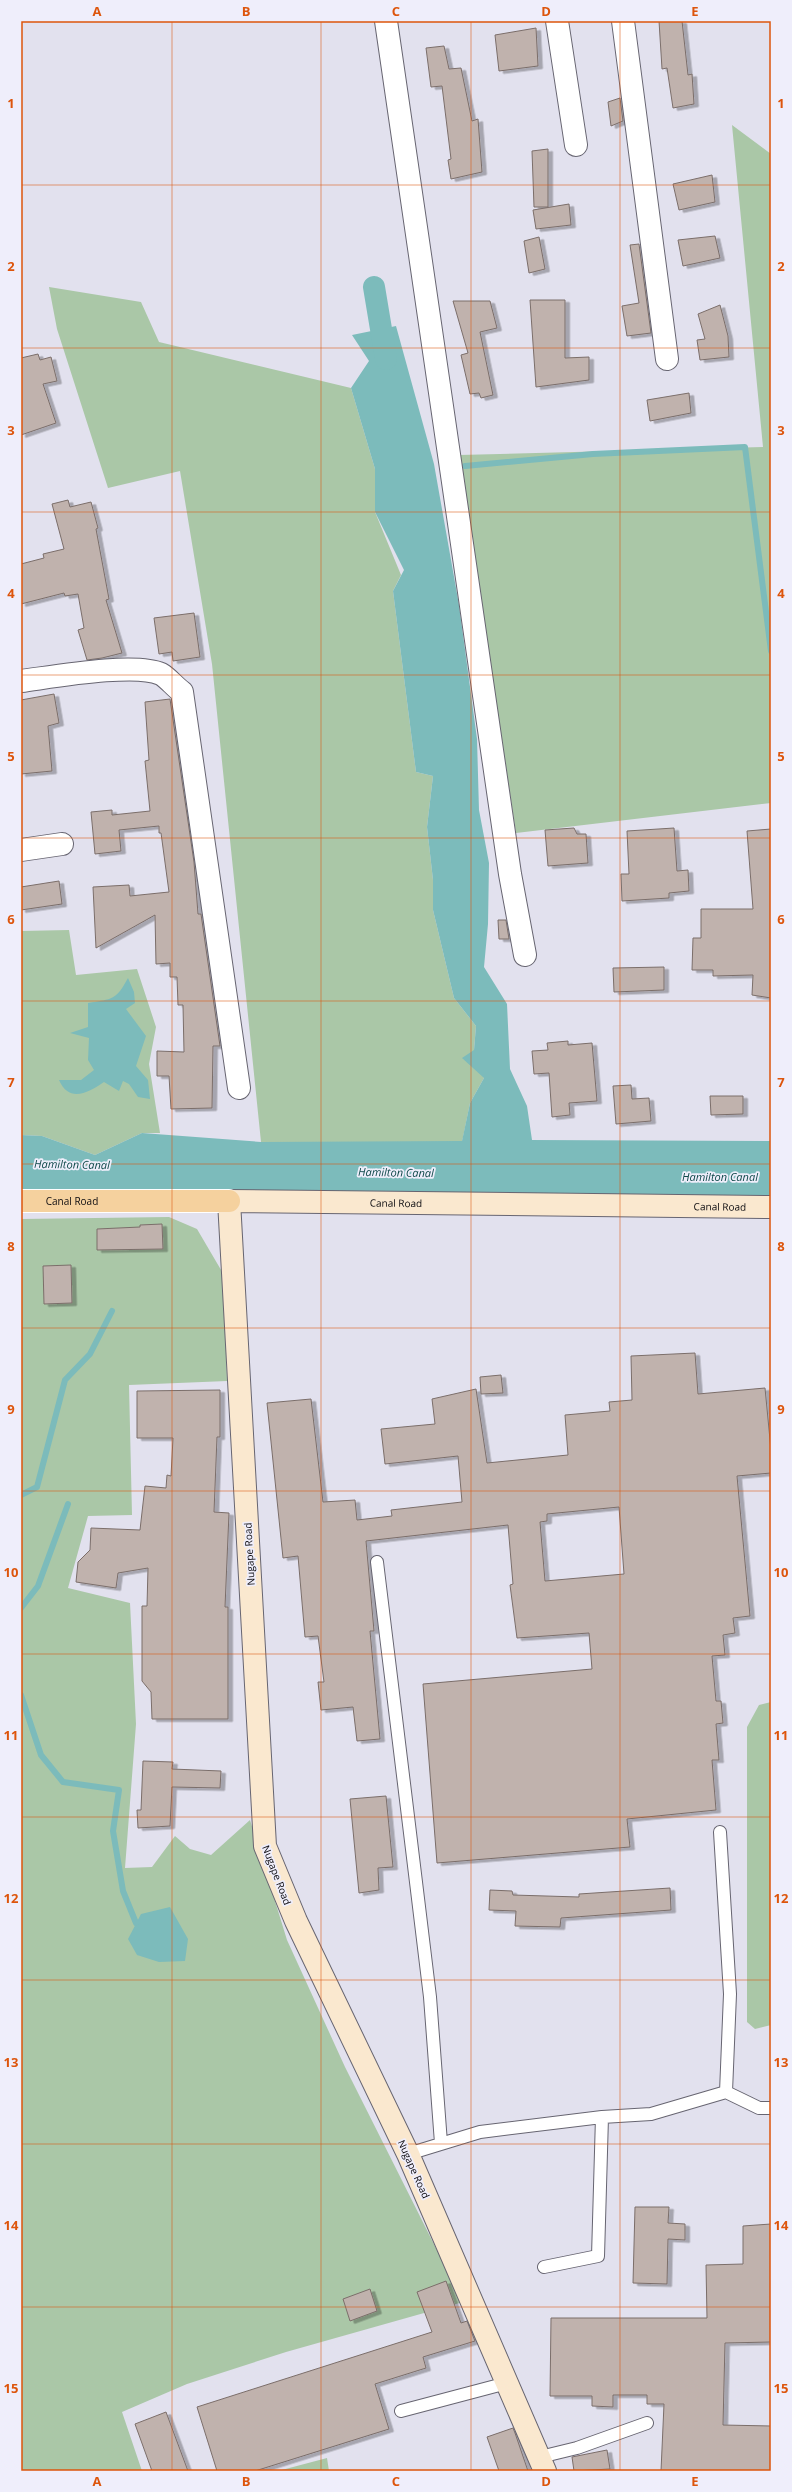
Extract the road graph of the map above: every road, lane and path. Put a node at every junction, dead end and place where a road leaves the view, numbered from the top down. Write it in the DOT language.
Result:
graph roads {
  1 [pos="386,21"];
  2 [pos="557,21"];
  3 [pos="623,21"];
  4 [pos="576,145"];
  5 [pos="667,360"];
  6 [pos="21,681"];
  7 [pos="62,844"];
  8 [pos="21,850"];
  9 [pos="525,955"];
  10 [pos="239,1088"];
  11 [pos="21,1201"];
  12 [pos="229,1201"];
  13 [pos="771,1207"];
  14 [pos="378,1562"];
  15 [pos="720,1832"];
  16 [pos="726,2092"];
  17 [pos="771,2108"];
  18 [pos="602,2117"];
  19 [pos="441,2143"];
  20 [pos="408,2154"];
  21 [pos="544,2267"];
  22 [pos="507,2383"];
  23 [pos="401,2411"];
  24 [pos="647,2423"];
  25 [pos="542,2464"];
  1 -- 9 [label="street"];
  2 -- 4 [label="street"];
  3 -- 5 [label="street"];
  6 -- 10 [label="street"];
  7 -- 8 [label="street"];
  11 -- 12 [label="main road, Canal Road"];
  12 -- 13 [label="main road, Canal Road"];
  12 -- 20 [label="main road, Nugape Road"];
  14 -- 19 [label="lane"];
  15 -- 16 [label="lane"];
  16 -- 17 [label="lane"];
  16 -- 18 [label="lane"];
  18 -- 19 [label="lane"];
  18 -- 21 [label="lane"];
  19 -- 20 [label="lane"];
  20 -- 22 [label="main road, Nugape Road"];
  22 -- 23 [label="lane"];
  22 -- 25 [label="main road, Nugape Road"];
  24 -- 25 [label="lane"];
}
